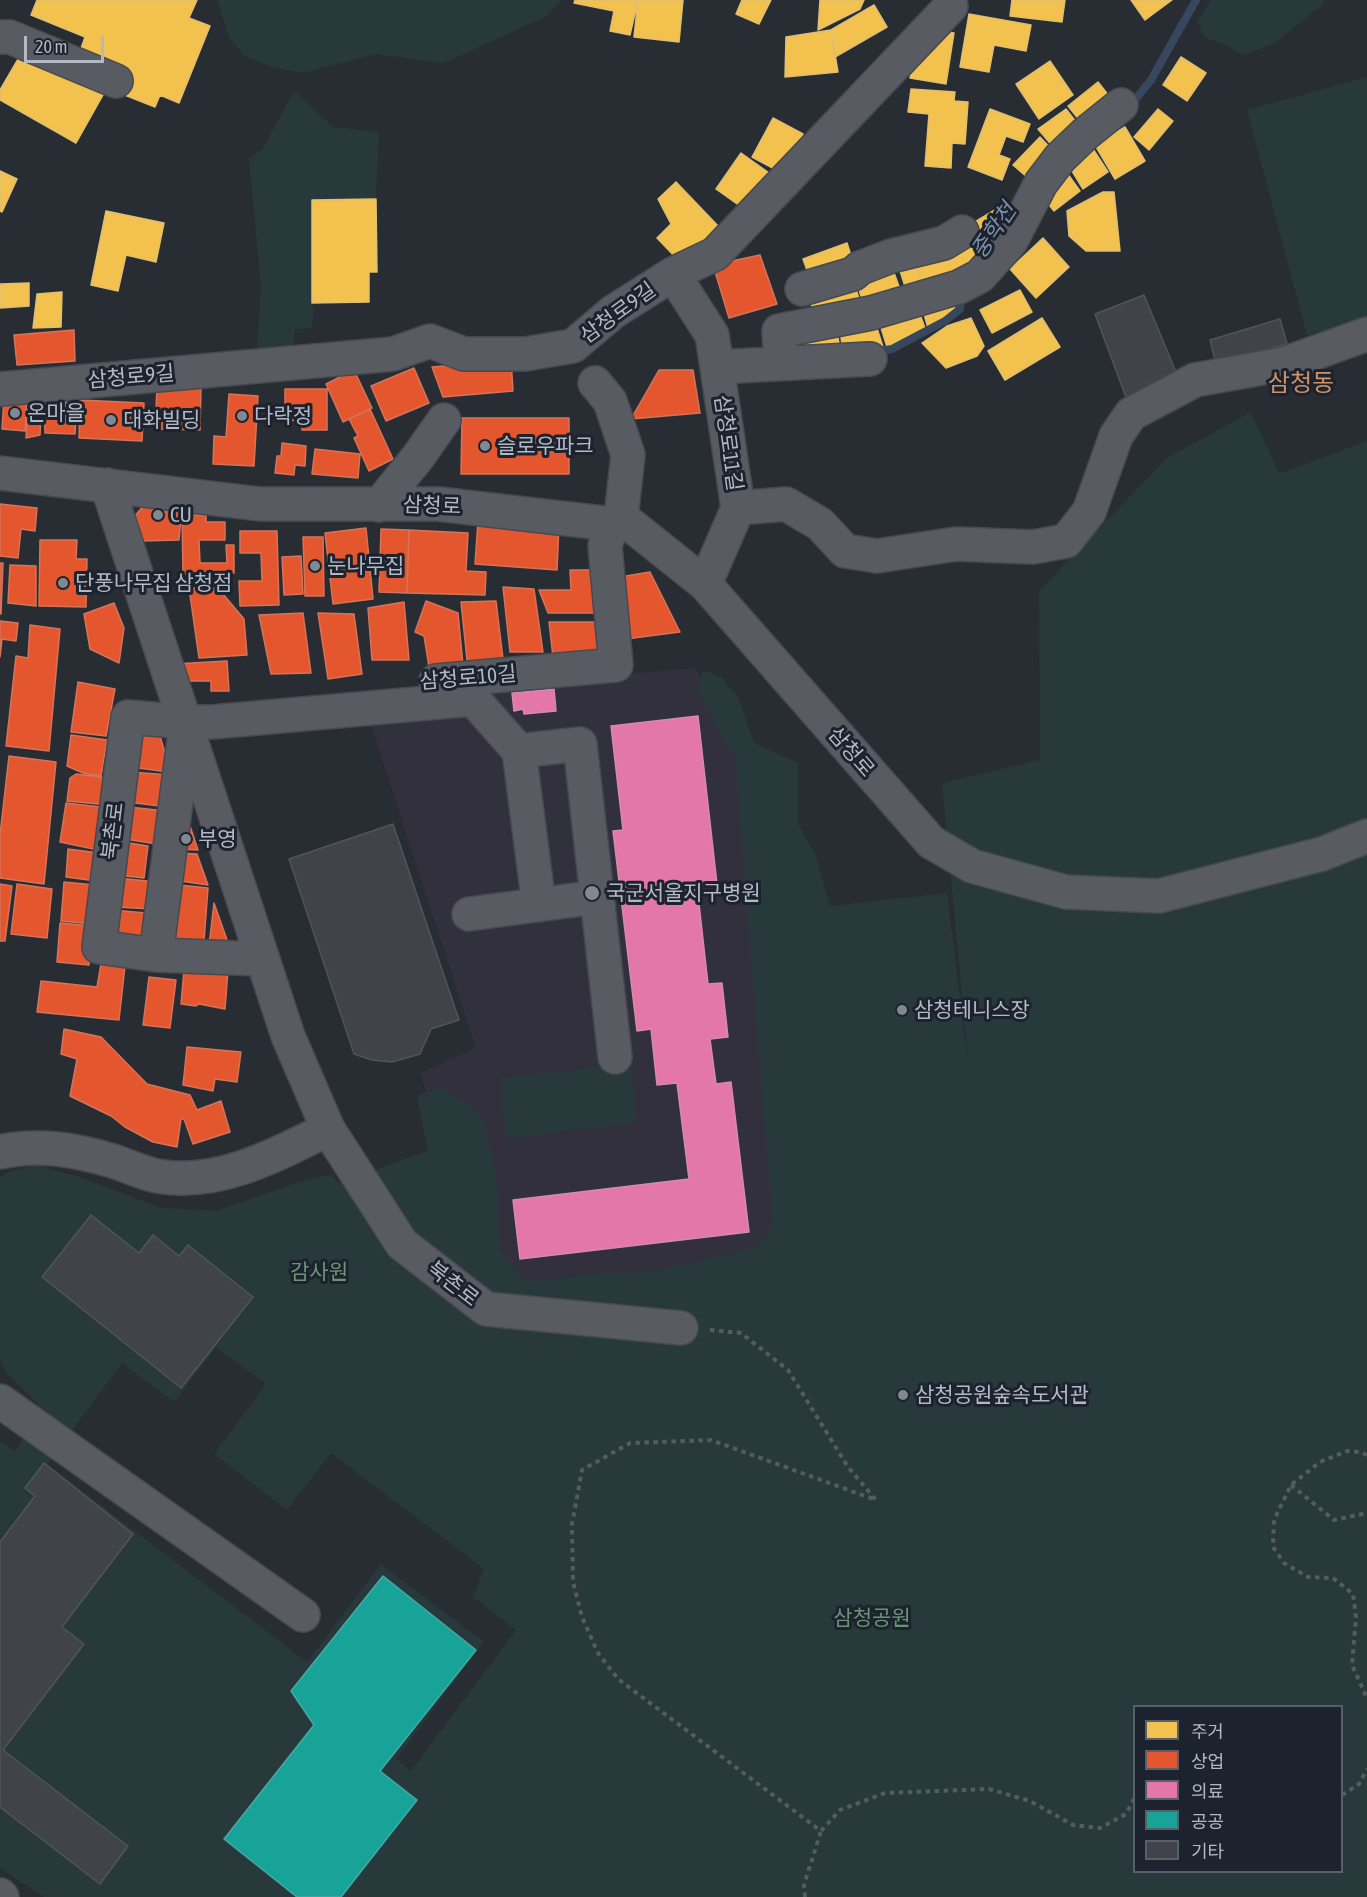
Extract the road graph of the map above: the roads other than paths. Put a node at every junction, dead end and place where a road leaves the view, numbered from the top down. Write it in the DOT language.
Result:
graph roads {
  1 [pos="951,6"];
  2 [pos="0,37"];
  3 [pos="116,81"];
  4 [pos="1121,105"];
  5 [pos="962,232"];
  6 [pos="673,274"];
  7 [pos="802,289"];
  8 [pos="1367,334"];
  9 [pos="870,359"];
  10 [pos="781,363"];
  11 [pos="717,367"];
  12 [pos="595,383"];
  13 [pos="0,389"];
  14 [pos="444,420"];
  15 [pos="0,473"];
  16 [pos="107,485"];
  17 [pos="379,505"];
  18 [pos="738,507"];
  19 [pos="616,520"];
  20 [pos="705,584"];
  21 [pos="186,722"];
  22 [pos="519,751"];
  23 [pos="1367,836"];
  24 [pos="597,897"];
  25 [pos="539,905"];
  26 [pos="469,914"];
  27 [pos="156,955"];
  28 [pos="262,959"];
  29 [pos="615,1057"];
  30 [pos="328,1129"];
  31 [pos="0,1152"];
  32 [pos="681,1328"];
  33 [pos="0,1401"];
  34 [pos="303,1615"];
  1 -- 6 [label="street, 삼청로9길"];
  2 -- 3 [label="street"];
  4 -- 10 [label="street"];
  5 -- 7 [label="street"];
  6 -- 11 [label="street, 삼청로11길"];
  6 -- 13 [label="street, 삼청로9길"];
  8 -- 18 [label="street"];
  9 -- 10 [label="street, 삼청로11길"];
  10 -- 11 [label="street, 삼청로11길"];
  11 -- 18 [label="street, 삼청로11길"];
  12 -- 19 [label="street"];
  14 -- 17 [label="street, 삼청로"];
  15 -- 16 [label="street, 삼청로"];
  16 -- 17 [label="street, 삼청로"];
  16 -- 21 [label="street, 북촌로"];
  17 -- 19 [label="street, 삼청로"];
  18 -- 20 [label="street, 삼청로11길"];
  19 -- 20 [label="street, 삼청로"];
  19 -- 21 [label="street, 삼청로10길"];
  20 -- 23 [label="street, 삼청로"];
  21 -- 22 [label="street"];
  21 -- 27 [label="street, 북촌로"];
  21 -- 27 [label="street, 북촌로"];
  21 -- 28 [label="street, 북촌로"];
  22 -- 24 [label="street"];
  22 -- 25 [label="street"];
  24 -- 25 [label="street"];
  24 -- 29 [label="street"];
  25 -- 26 [label="street"];
  27 -- 28 [label="street, 북촌로"];
  28 -- 30 [label="street, 북촌로"];
  30 -- 31 [label="street"];
  30 -- 32 [label="street, 북촌로"];
  33 -- 34 [label="street"];
}
